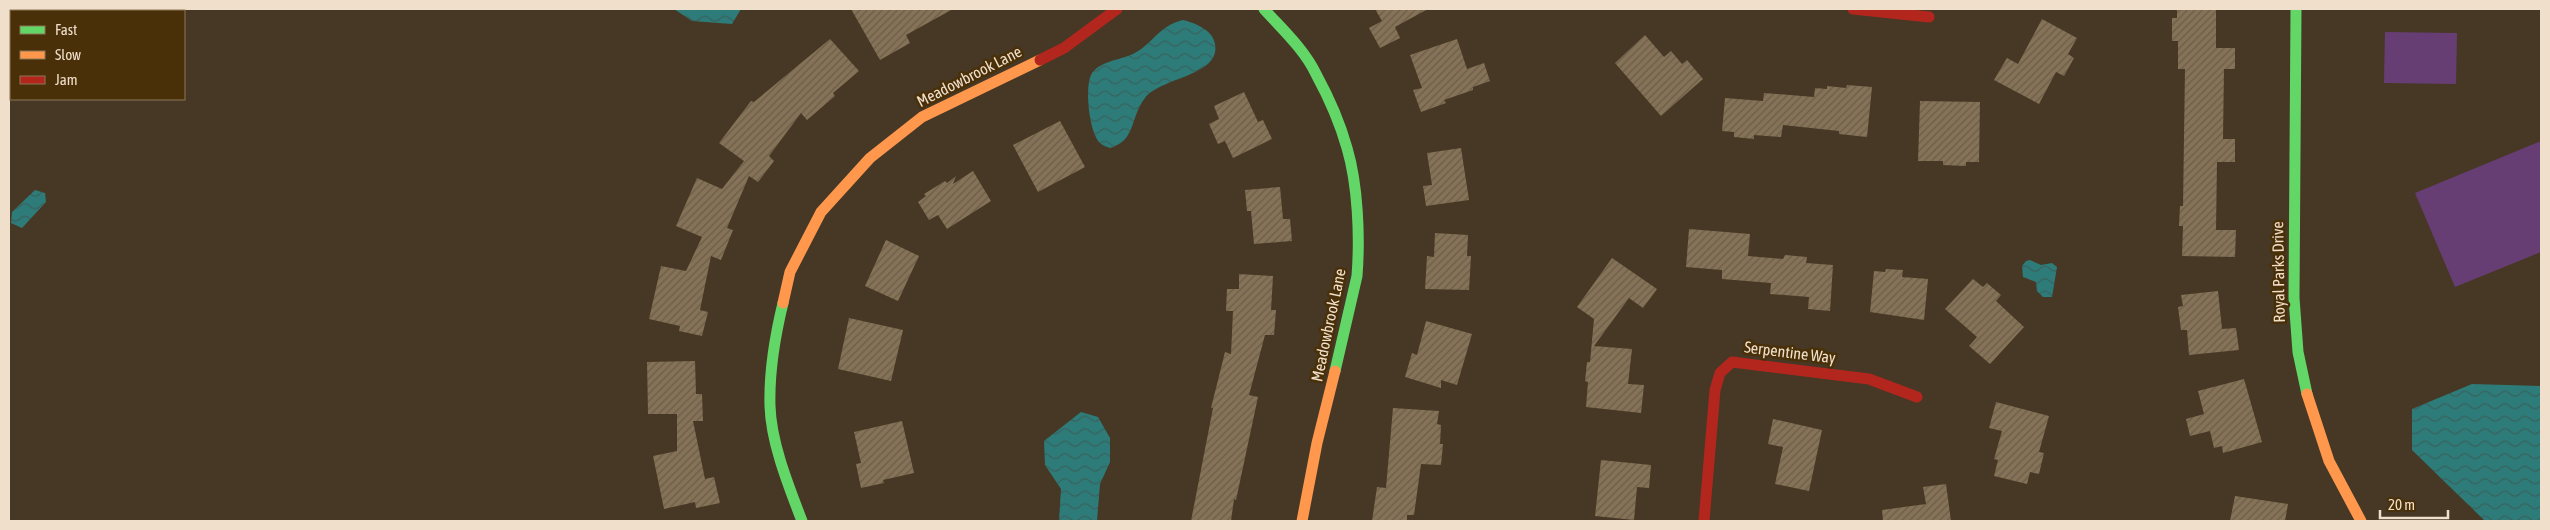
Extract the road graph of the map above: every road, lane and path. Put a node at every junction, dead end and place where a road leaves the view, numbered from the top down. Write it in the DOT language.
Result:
graph roads {
  1 [pos="1116,9"];
  2 [pos="1264,9"];
  3 [pos="1853,9"];
  4 [pos="2296,9"];
  5 [pos="1929,16"];
  6 [pos="1917,397"];
  7 [pos="802,521"];
  8 [pos="1302,521"];
  9 [pos="1704,521"];
  10 [pos="2361,521"];
  1 -- 7 [label="street, Meadowbrook Lane"];
  2 -- 8 [label="street, Meadowbrook Lane"];
  3 -- 5 [label="street"];
  4 -- 10 [label="street, Royal Parks Drive"];
  6 -- 9 [label="street, Serpentine Way"];
}
